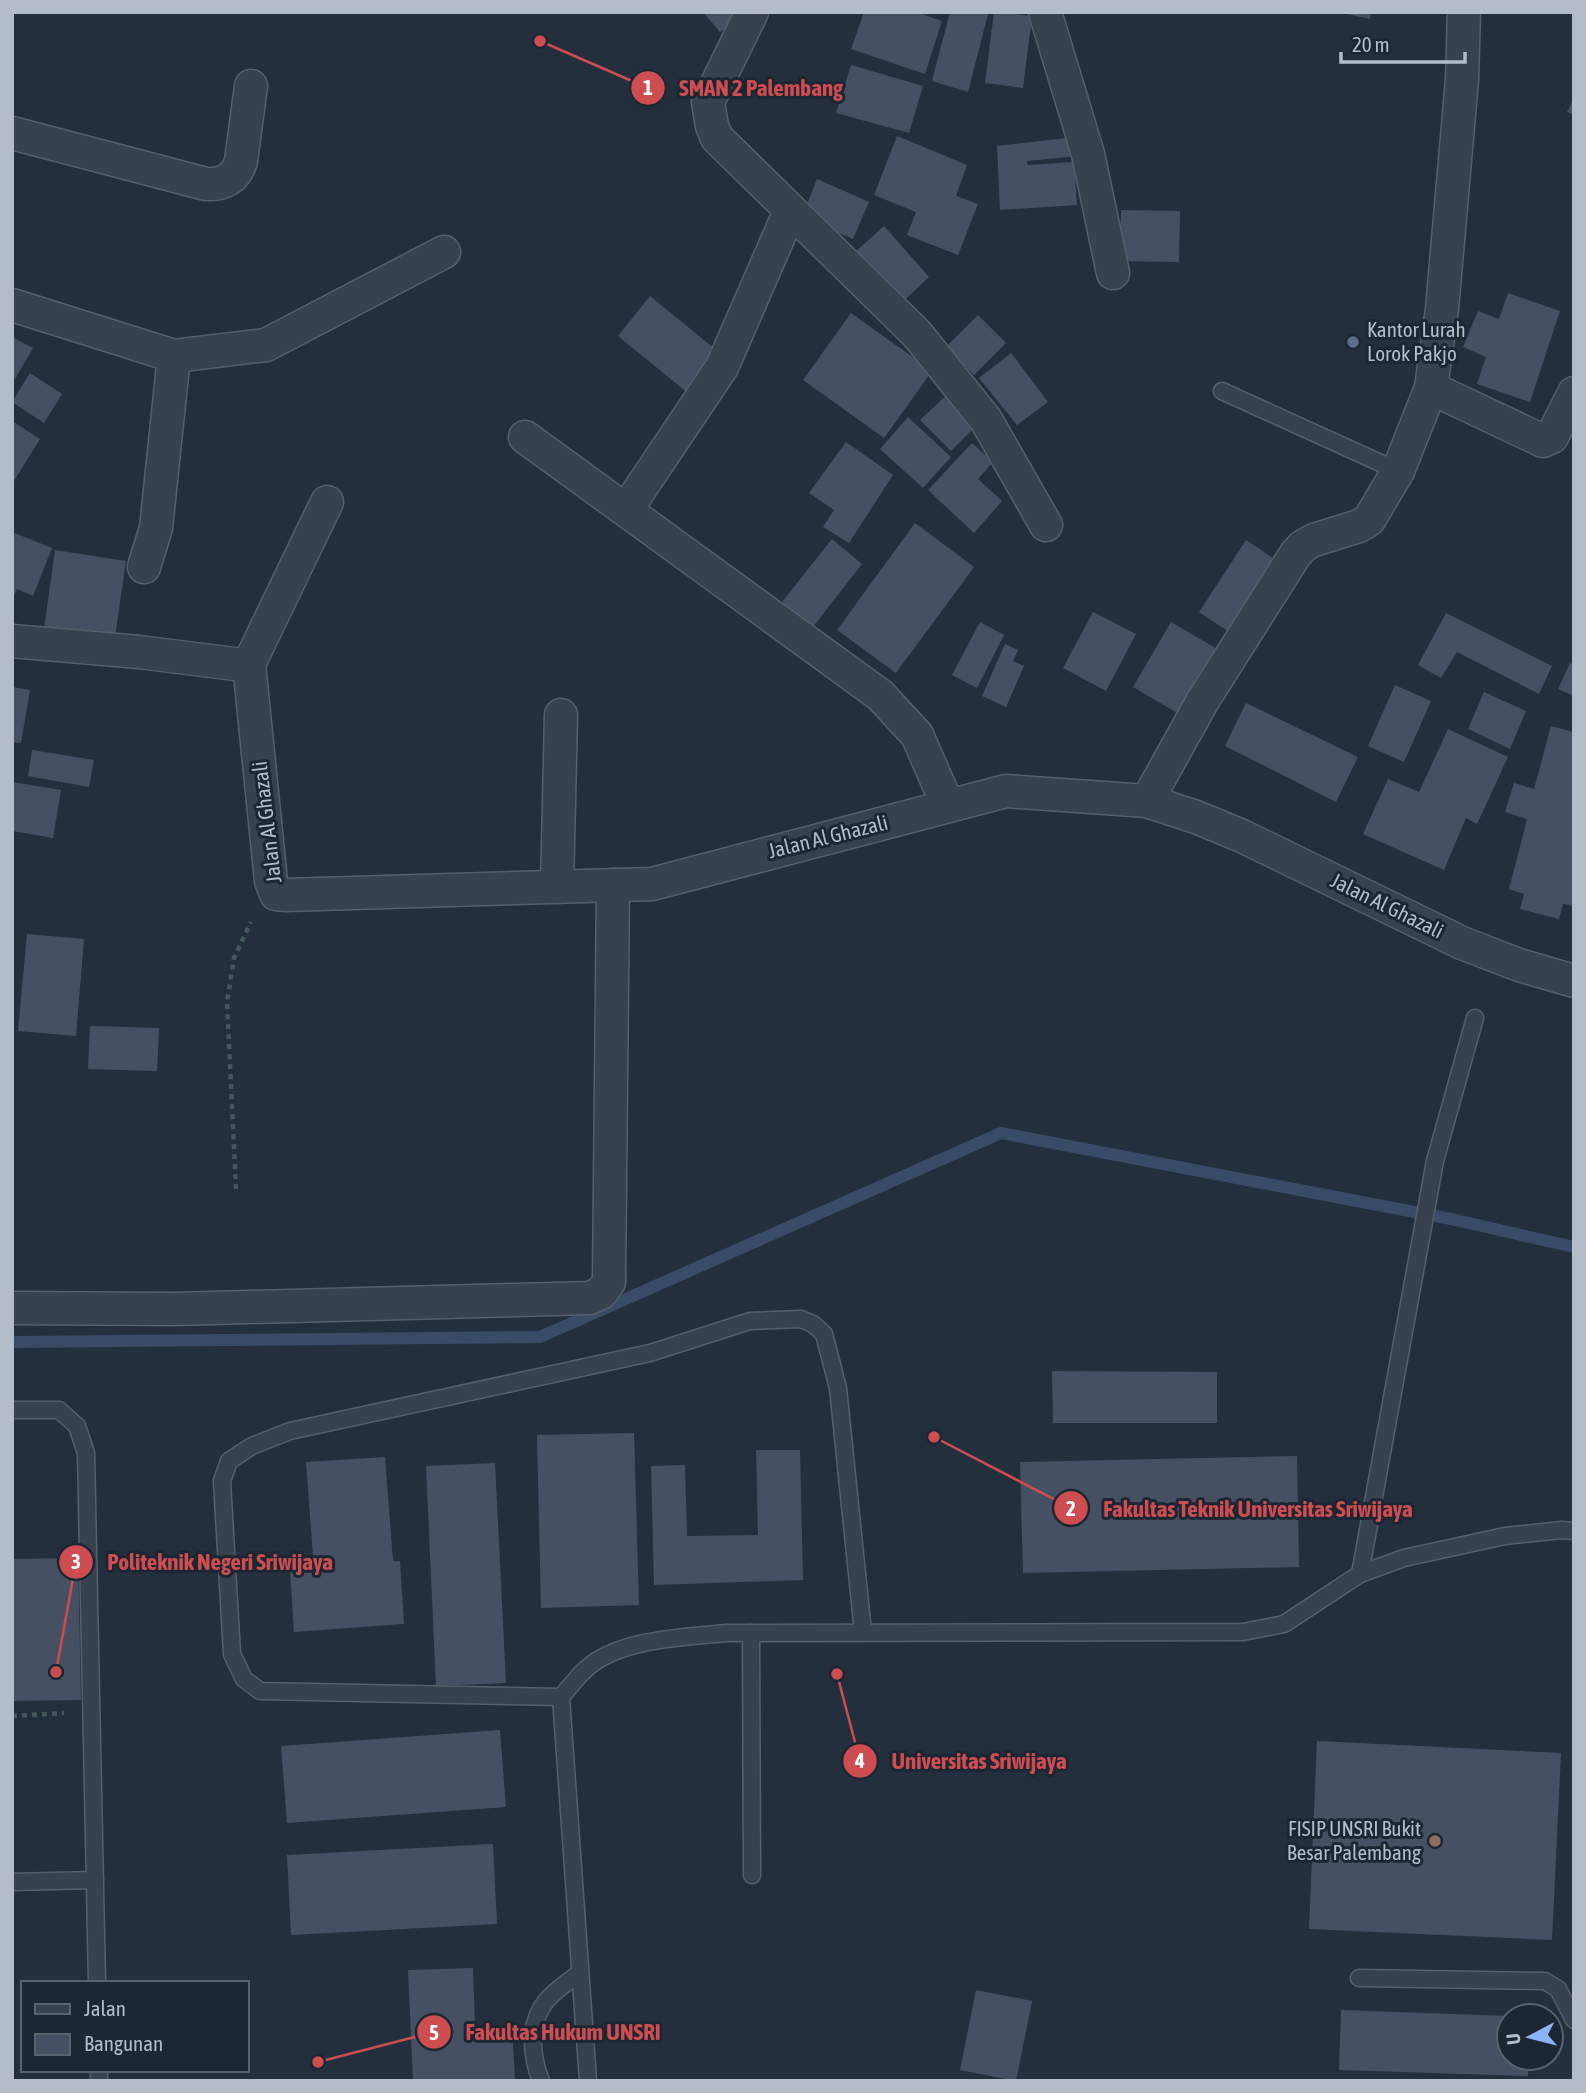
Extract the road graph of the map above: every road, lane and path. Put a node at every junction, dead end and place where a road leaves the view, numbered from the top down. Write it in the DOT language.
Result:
graph roads {
  1 [pos="752,12"];
  2 [pos="1045,12"];
  3 [pos="1464,12"];
  4 [pos="251,86"];
  5 [pos="12,133"];
  6 [pos="790,211"];
  7 [pos="444,252"];
  8 [pos="1113,273"];
  9 [pos="12,305"];
  10 [pos="174,356"];
  11 [pos="1431,388"];
  12 [pos="1222,391"];
  13 [pos="1574,393"];
  14 [pos="525,437"];
  15 [pos="1398,471"];
  16 [pos="327,502"];
  17 [pos="626,510"];
  18 [pos="1046,525"];
  19 [pos="144,567"];
  20 [pos="12,641"];
  21 [pos="249,664"];
  22 [pos="561,715"];
  23 [pos="1147,802"];
  24 [pos="948,806"];
  25 [pos="613,885"];
  26 [pos="557,887"];
  27 [pos="276,894"];
  28 [pos="1574,981"];
  29 [pos="1475,1018"];
  30 [pos="236,1189"];
  31 [pos="12,1308"];
  32 [pos="12,1410"];
  33 [pos="1574,1531"];
  34 [pos="1360,1574"];
  35 [pos="863,1632"];
  36 [pos="751,1633"];
  37 [pos="561,1698"];
  38 [pos="92,1711"];
  39 [pos="12,1716"];
  40 [pos="752,1875"];
  41 [pos="95,1880"];
  42 [pos="12,1882"];
  43 [pos="580,1972"];
  44 [pos="1359,1978"];
  45 [pos="97,1981"];
  46 [pos="1574,2020"];
  47 [pos="541,2081"];
  48 [pos="588,2081"];
  1 -- 6 [label="street"];
  2 -- 8 [label="street"];
  3 -- 11 [label="street"];
  4 -- 5 [label="street"];
  6 -- 17 [label="street"];
  6 -- 18 [label="street"];
  7 -- 10 [label="street"];
  9 -- 10 [label="street"];
  10 -- 19 [label="street"];
  11 -- 13 [label="street"];
  11 -- 15 [label="street"];
  12 -- 15 [label="lane"];
  14 -- 17 [label="street"];
  15 -- 23 [label="street"];
  16 -- 21 [label="street"];
  17 -- 24 [label="street"];
  20 -- 21 [label="street"];
  21 -- 27 [label="street, Jalan Al Ghazali"];
  22 -- 26 [label="street"];
  23 -- 24 [label="street, Jalan Al Ghazali"];
  23 -- 28 [label="street, Jalan Al Ghazali"];
  24 -- 25 [label="street, Jalan Al Ghazali"];
  25 -- 26 [label="street, Jalan Al Ghazali"];
  25 -- 31 [label="street"];
  26 -- 27 [label="street, Jalan Al Ghazali"];
  27 -- 30 [label="path"];
  29 -- 34 [label="lane"];
  32 -- 38 [label="lane"];
  33 -- 34 [label="lane"];
  34 -- 35 [label="lane"];
  35 -- 36 [label="lane"];
  35 -- 37 [label="lane"];
  36 -- 37 [label="lane"];
  36 -- 40 [label="lane"];
  37 -- 43 [label="lane"];
  38 -- 39 [label="path"];
  38 -- 41 [label="lane"];
  41 -- 42 [label="lane"];
  41 -- 45 [label="lane"];
  43 -- 47 [label="lane"];
  43 -- 48 [label="lane"];
  44 -- 46 [label="lane"];
}
